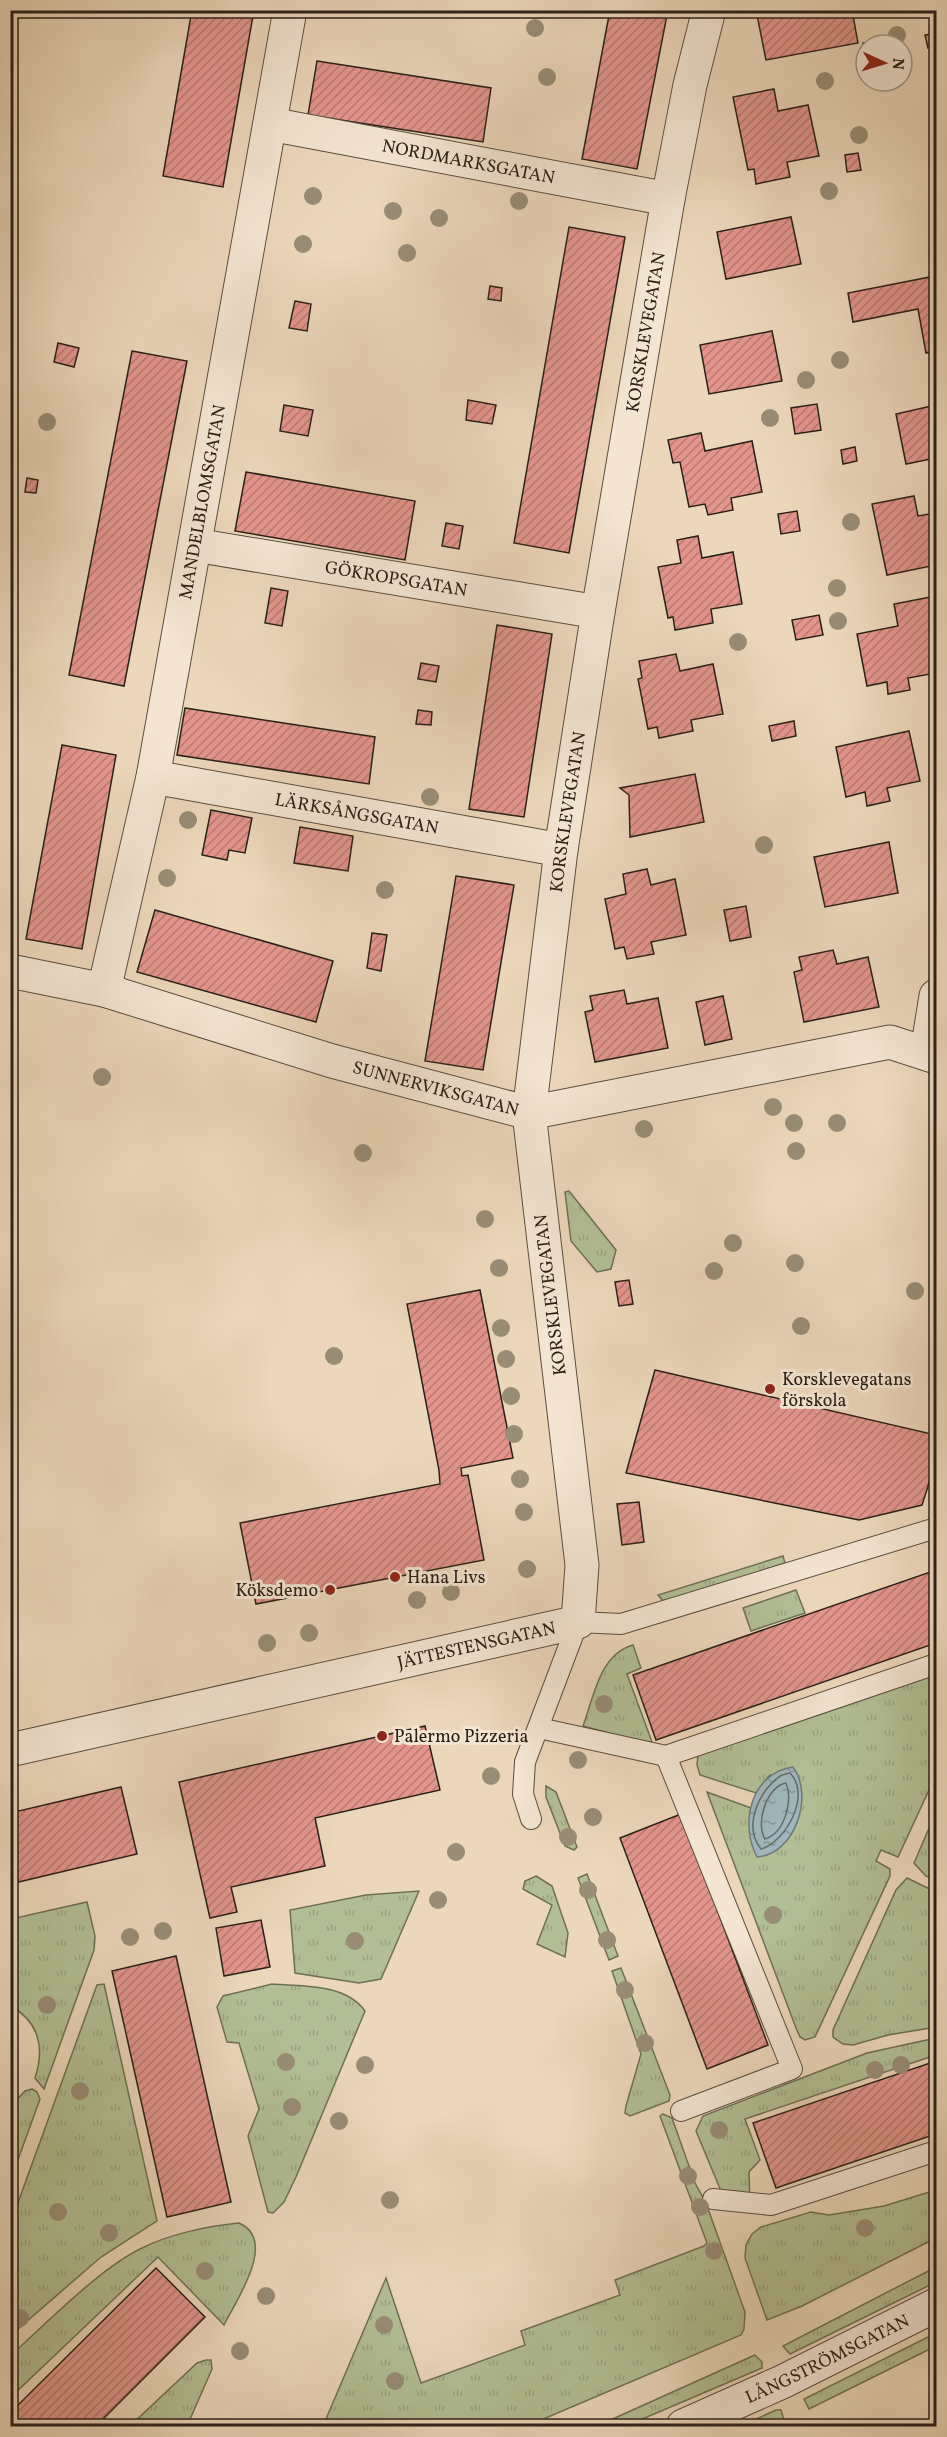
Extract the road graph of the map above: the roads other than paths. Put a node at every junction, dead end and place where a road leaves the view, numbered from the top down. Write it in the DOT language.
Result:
graph roads {
  1 [pos="290,10"];
  2 [pos="709,10"];
  3 [pos="270,124"];
  4 [pos="668,199"];
  5 [pos="195,545"];
  6 [pos="598,612"];
  7 [pos="153,777"];
  8 [pos="561,850"];
  9 [pos="10,971"];
  10 [pos="104,990"];
  11 [pos="936,996"];
  12 [pos="932,1054"];
  13 [pos="529,1113"];
  14 [pos="936,1528"];
  15 [pos="578,1622"];
  16 [pos="936,1664"];
  17 [pos="538,1728"];
  18 [pos="10,1750"];
  19 [pos="666,1756"];
  20 [pos="531,1819"];
  21 [pos="681,2111"];
  22 [pos="936,2151"];
  23 [pos="713,2199"];
  24 [pos="936,2305"];
  25 [pos="683,2427"];
  1 -- 3 [label="street, MANDELBLOMSGATAN"];
  2 -- 4 [label="street, KORSKLEVEGATAN"];
  3 -- 4 [label="street, NORDMARKSGATAN"];
  3 -- 5 [label="street, MANDELBLOMSGATAN"];
  4 -- 6 [label="street, KORSKLEVEGATAN"];
  5 -- 6 [label="street, GÖKROPSGATAN"];
  5 -- 7 [label="street, MANDELBLOMSGATAN"];
  6 -- 8 [label="street, KORSKLEVEGATAN"];
  7 -- 8 [label="street, LÄRKSÅNGSGATAN"];
  7 -- 10 [label="street, MANDELBLOMSGATAN"];
  8 -- 13 [label="street, KORSKLEVEGATAN"];
  9 -- 10 [label="street, SUNNERVIKSGATAN"];
  10 -- 13 [label="street, SUNNERVIKSGATAN"];
  11 -- 12 [label="street"];
  12 -- 13 [label="street, SUNNERVIKSGATAN"];
  13 -- 15 [label="street, KORSKLEVEGATAN"];
  14 -- 15 [label="lane, JÄTTESTENSGATAN"];
  15 -- 17 [label="lane"];
  15 -- 18 [label="street, JÄTTESTENSGATAN"];
  16 -- 19 [label="lane"];
  17 -- 19 [label="lane"];
  17 -- 20 [label="lane"];
  19 -- 21 [label="lane"];
  22 -- 23 [label="lane"];
  24 -- 25 [label="street, LÅNGSTRÖMSGATAN"];
}
